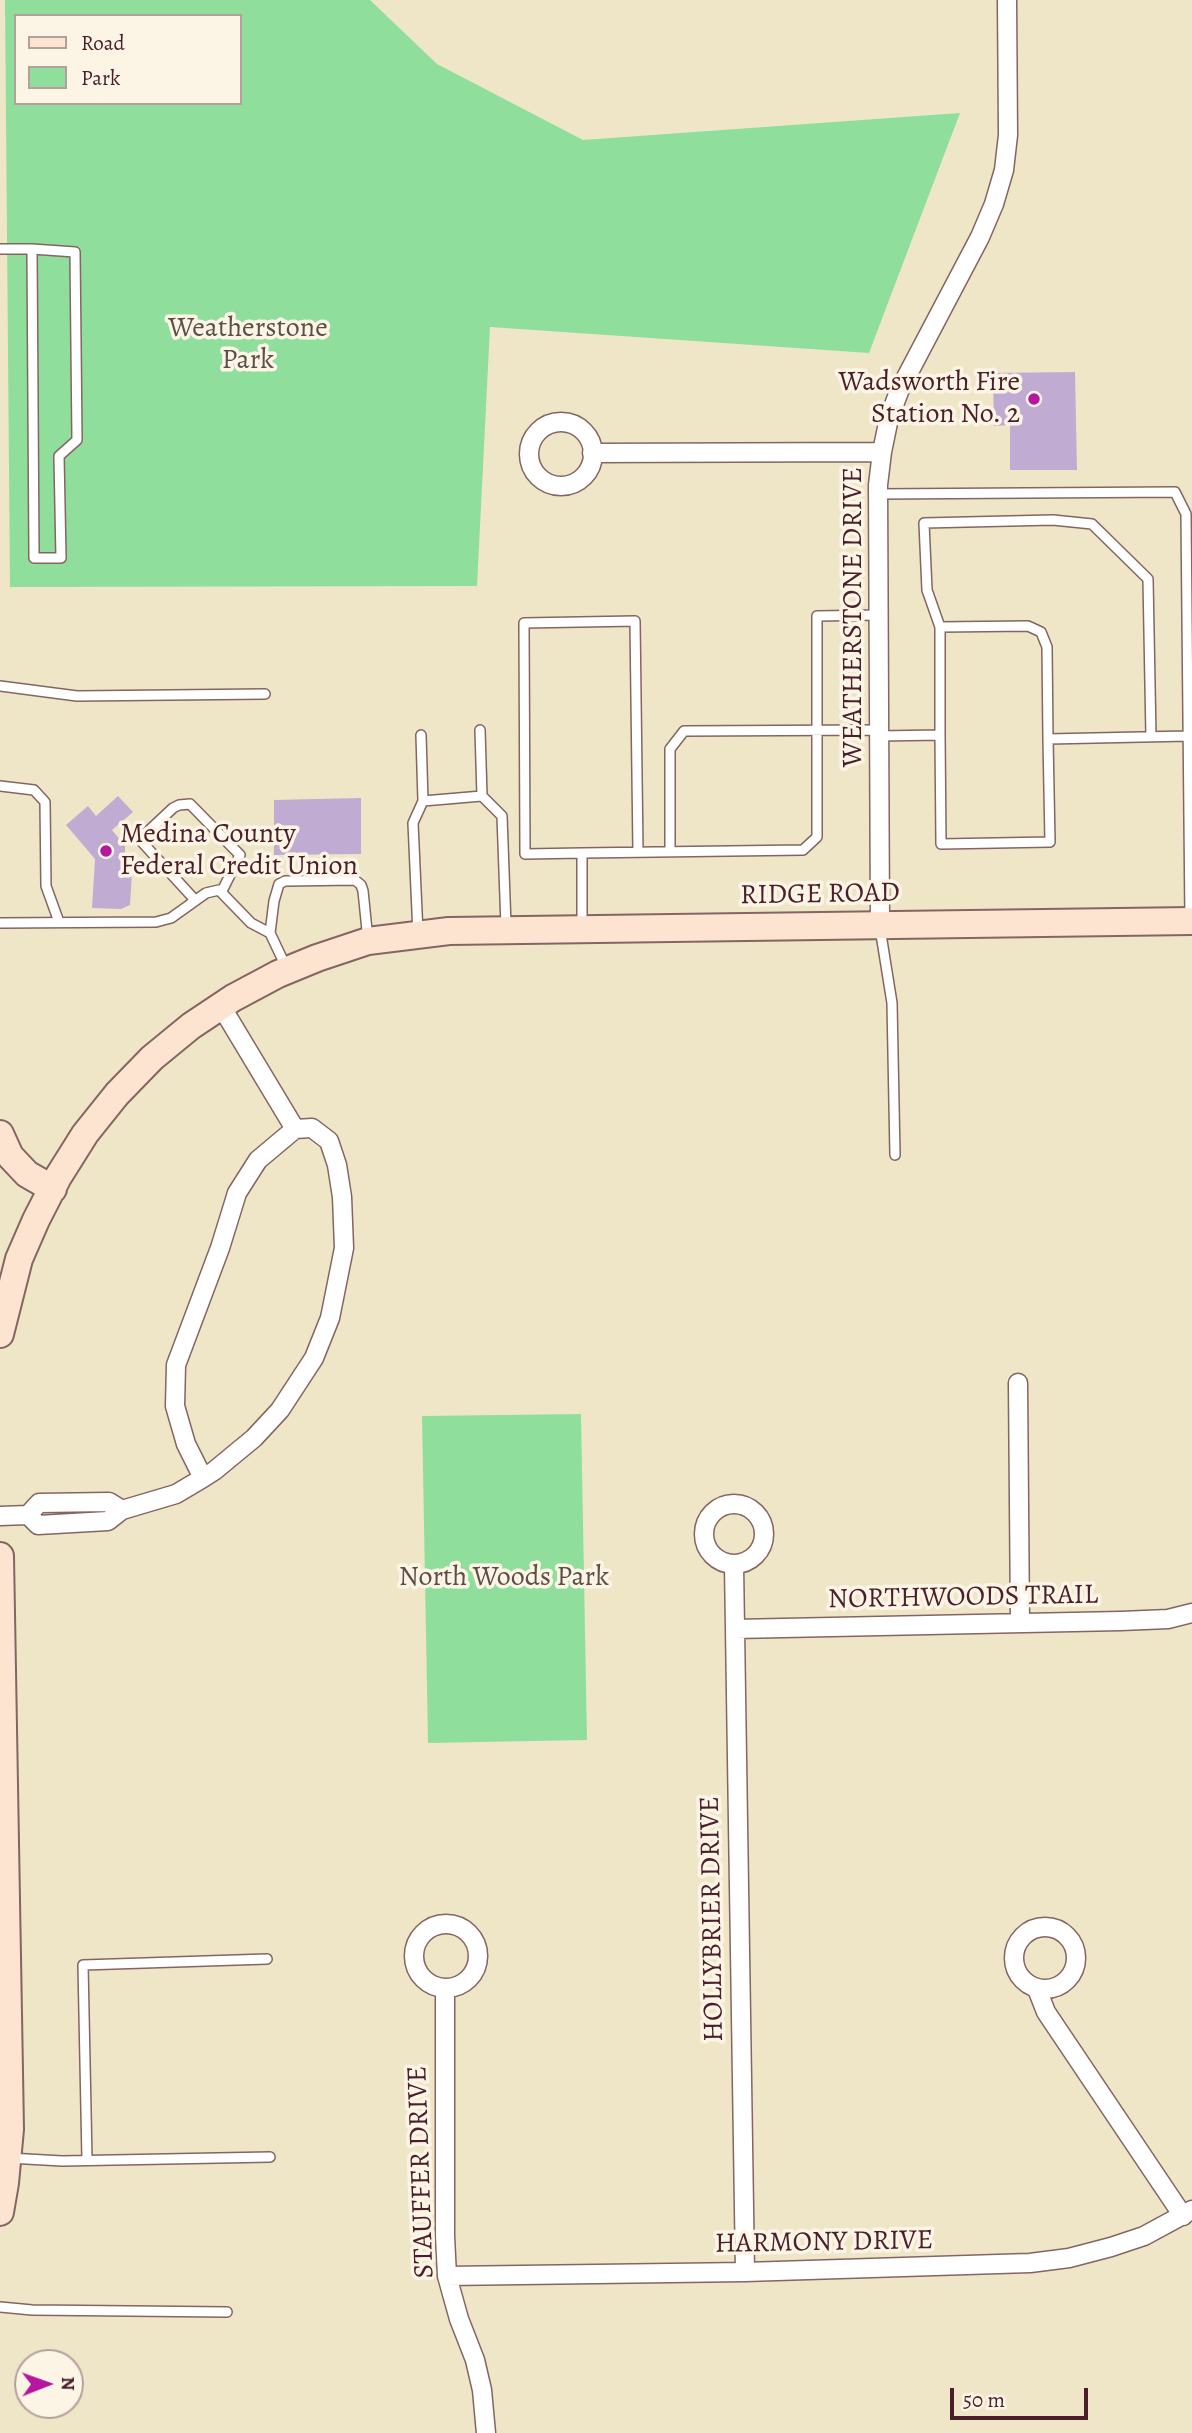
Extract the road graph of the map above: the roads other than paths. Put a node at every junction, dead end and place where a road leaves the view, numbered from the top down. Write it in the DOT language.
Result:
graph roads {
  1 [pos="1007,0"];
  2 [pos="0,249"];
  3 [pos="32,249"];
  4 [pos="882,452"];
  5 [pos="592,453"];
  6 [pos="878,494"];
  7 [pos="879,615"];
  8 [pos="940,627"];
  9 [pos="0,686"];
  10 [pos="265,694"];
  11 [pos="480,730"];
  12 [pos="817,730"];
  13 [pos="879,733"];
  14 [pos="421,735"];
  15 [pos="940,735"];
  16 [pos="1188,736"];
  17 [pos="1151,737"];
  18 [pos="1048,738"];
  19 [pos="0,786"];
  20 [pos="482,796"];
  21 [pos="424,801"];
  22 [pos="638,852"];
  23 [pos="670,852"];
  24 [pos="582,853"];
  25 [pos="222,891"];
  26 [pos="195,900"];
  27 [pos="1191,921"];
  28 [pos="59,922"];
  29 [pos="0,923"];
  30 [pos="880,927"];
  31 [pos="582,929"];
  32 [pos="506,930"];
  33 [pos="270,933"];
  34 [pos="418,934"];
  35 [pos="368,941"];
  36 [pos="287,970"];
  37 [pos="221,1006"];
  38 [pos="295,1129"];
  39 [pos="0,1135"];
  40 [pos="895,1156"];
  41 [pos="52,1189"];
  42 [pos="0,1329"];
  43 [pos="1018,1383"];
  44 [pos="203,1478"];
  45 [pos="0,1516"];
  46 [pos="0,1556"];
  47 [pos="734,1565"];
  48 [pos="0,1594"];
  49 [pos="1192,1614"];
  50 [pos="1020,1623"];
  51 [pos="734,1629"];
  52 [pos="3,1920"];
  53 [pos="267,1959"];
  54 [pos="445,1989"];
  55 [pos="1037,1989"];
  56 [pos="4,1996"];
  57 [pos="5,2119"];
  58 [pos="270,2157"];
  59 [pos="7,2158"];
  60 [pos="87,2160"];
  61 [pos="0,2212"];
  62 [pos="1187,2213"];
  63 [pos="746,2272"];
  64 [pos="447,2276"];
  65 [pos="0,2307"];
  66 [pos="227,2312"];
  67 [pos="486,2433"];
  1 -- 4 [label="street, WEATHERSTONE DRIVE"];
  2 -- 3 [label="lane"];
  3 -- 3 [label="lane"];
  4 -- 5 [label="street"];
  4 -- 6 [label="street, WEATHERSTONE DRIVE"];
  6 -- 7 [label="street, WEATHERSTONE DRIVE"];
  6 -- 16 [label="lane"];
  7 -- 12 [label="lane"];
  7 -- 13 [label="street, WEATHERSTONE DRIVE"];
  8 -- 15 [label="lane"];
  8 -- 17 [label="lane"];
  8 -- 18 [label="lane"];
  9 -- 10 [label="lane"];
  11 -- 20 [label="lane"];
  12 -- 13 [label="lane"];
  12 -- 23 [label="lane"];
  12 -- 23 [label="lane"];
  13 -- 15 [label="lane"];
  13 -- 30 [label="street, WEATHERSTONE DRIVE"];
  14 -- 21 [label="lane"];
  15 -- 18 [label="lane"];
  16 -- 17 [label="lane"];
  16 -- 27 [label="lane"];
  17 -- 18 [label="lane"];
  19 -- 28 [label="lane"];
  20 -- 21 [label="lane"];
  20 -- 32 [label="lane"];
  21 -- 34 [label="lane"];
  22 -- 23 [label="lane"];
  22 -- 24 [label="lane"];
  22 -- 24 [label="lane"];
  24 -- 31 [label="lane"];
  25 -- 26 [label="lane"];
  25 -- 26 [label="lane"];
  25 -- 33 [label="lane"];
  26 -- 28 [label="lane"];
  27 -- 30 [label="main road, RIDGE ROAD"];
  28 -- 29 [label="lane"];
  30 -- 31 [label="main road, RIDGE ROAD"];
  30 -- 40 [label="lane"];
  31 -- 32 [label="main road, RIDGE ROAD"];
  32 -- 34 [label="main road, RIDGE ROAD"];
  33 -- 35 [label="lane"];
  33 -- 36 [label="lane"];
  34 -- 35 [label="main road, RIDGE ROAD"];
  35 -- 36 [label="main road, RIDGE ROAD"];
  36 -- 37 [label="main road, RIDGE ROAD"];
  37 -- 38 [label="street"];
  37 -- 41 [label="main road, RIDGE ROAD"];
  38 -- 44 [label="street"];
  38 -- 44 [label="street"];
  39 -- 41 [label="main road"];
  41 -- 42 [label="main road, RIDGE ROAD"];
  43 -- 50 [label="street"];
  44 -- 45 [label="street"];
  46 -- 48 [label="main road"];
  47 -- 51 [label="street, HOLLYBRIER DRIVE"];
  48 -- 52 [label="main road"];
  49 -- 50 [label="street, NORTHWOODS TRAIL"];
  50 -- 51 [label="street, NORTHWOODS TRAIL"];
  51 -- 63 [label="street, HOLLYBRIER DRIVE"];
  52 -- 56 [label="main road"];
  53 -- 60 [label="lane"];
  54 -- 64 [label="street, STAUFFER DRIVE"];
  55 -- 62 [label="street"];
  56 -- 57 [label="main road"];
  57 -- 59 [label="main road"];
  58 -- 60 [label="lane"];
  59 -- 60 [label="lane"];
  59 -- 61 [label="main road"];
  62 -- 63 [label="street, HARMONY DRIVE"];
  63 -- 64 [label="street, HARMONY DRIVE"];
  64 -- 67 [label="street, STAUFFER DRIVE"];
  65 -- 66 [label="lane"];
}
